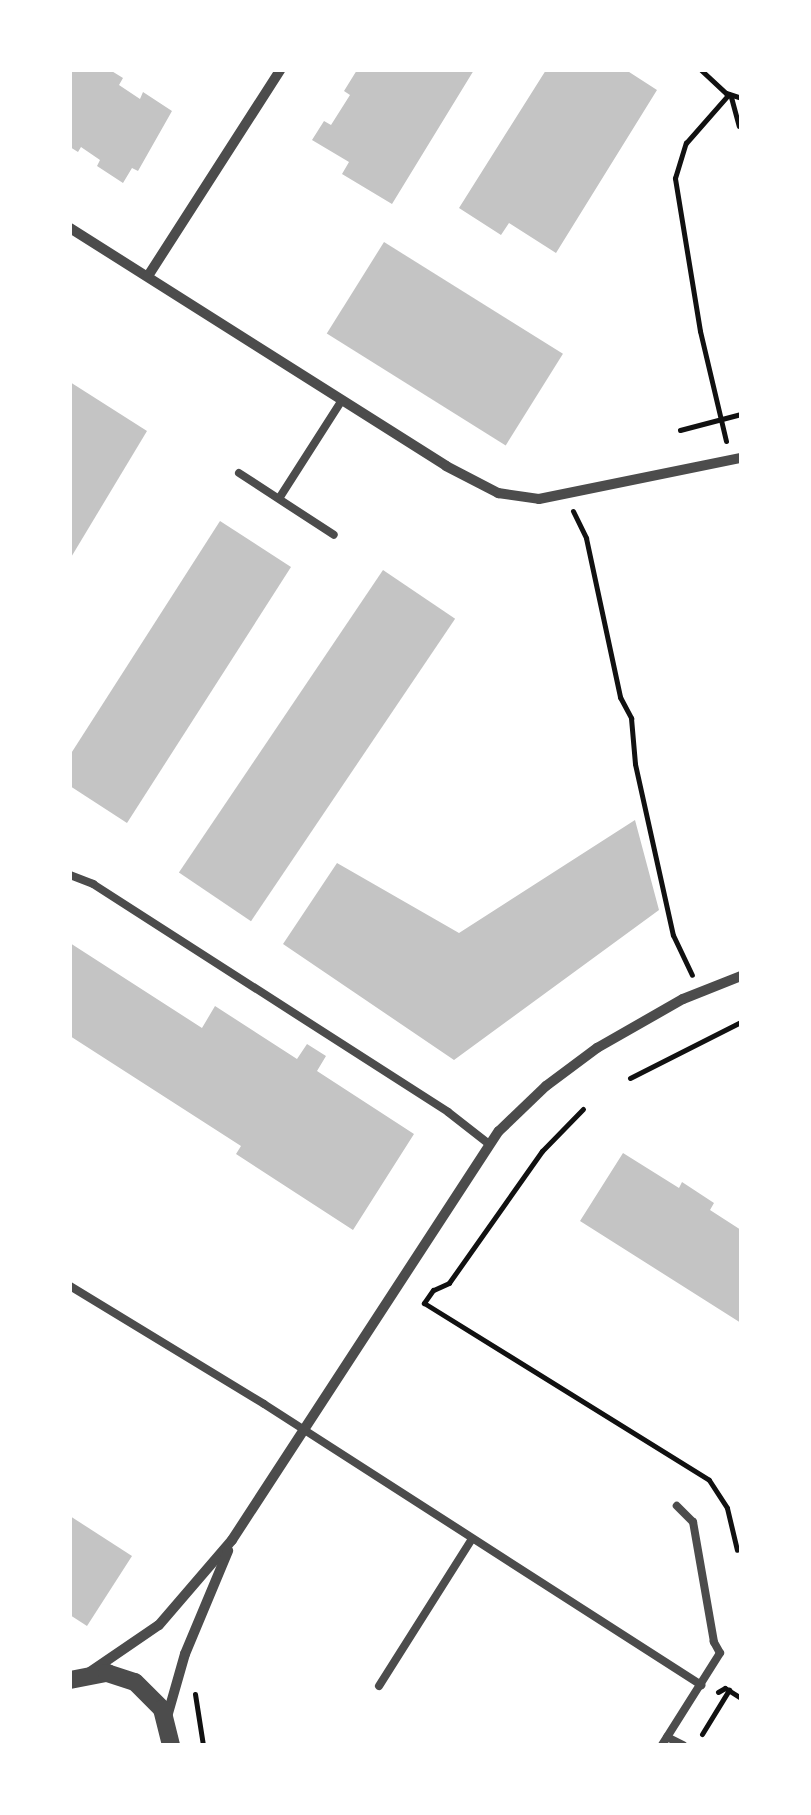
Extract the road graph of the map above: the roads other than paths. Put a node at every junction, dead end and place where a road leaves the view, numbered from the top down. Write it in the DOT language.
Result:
graph roads {
  1 [pos="280,70"];
  2 [pos="70,228"];
  3 [pos="148,276"];
  4 [pos="342,400"];
  5 [pos="741,458"];
  6 [pos="239,473"];
  7 [pos="280,498"];
  8 [pos="334,534"];
  9 [pos="70,876"];
  10 [pos="741,976"];
  11 [pos="489,1144"];
  12 [pos="70,1286"];
  13 [pos="303,1430"];
  14 [pos="677,1506"];
  15 [pos="472,1539"];
  16 [pos="232,1540"];
  17 [pos="75,1678"];
  18 [pos="701,1685"];
  19 [pos="379,1686"];
  20 [pos="166,1718"];
  21 [pos="664,1741"];
  22 [pos="172,1745"];
  23 [pos="683,1745"];
  1 -- 3 [label="street"];
  2 -- 3 [label="street"];
  3 -- 4 [label="street"];
  4 -- 5 [label="street"];
  4 -- 7 [label="lane"];
  6 -- 7 [label="lane"];
  7 -- 8 [label="lane"];
  9 -- 11 [label="lane"];
  10 -- 11 [label="street"];
  11 -- 13 [label="street"];
  12 -- 13 [label="lane"];
  13 -- 15 [label="lane"];
  13 -- 16 [label="street"];
  14 -- 18 [label="lane"];
  15 -- 18 [label="lane"];
  15 -- 19 [label="lane"];
  16 -- 17 [label="street"];
  16 -- 20 [label="street"];
  17 -- 20 [label="street"];
  18 -- 21 [label="lane"];
  20 -- 22 [label="street"];
  21 -- 23 [label="lane"];
}
